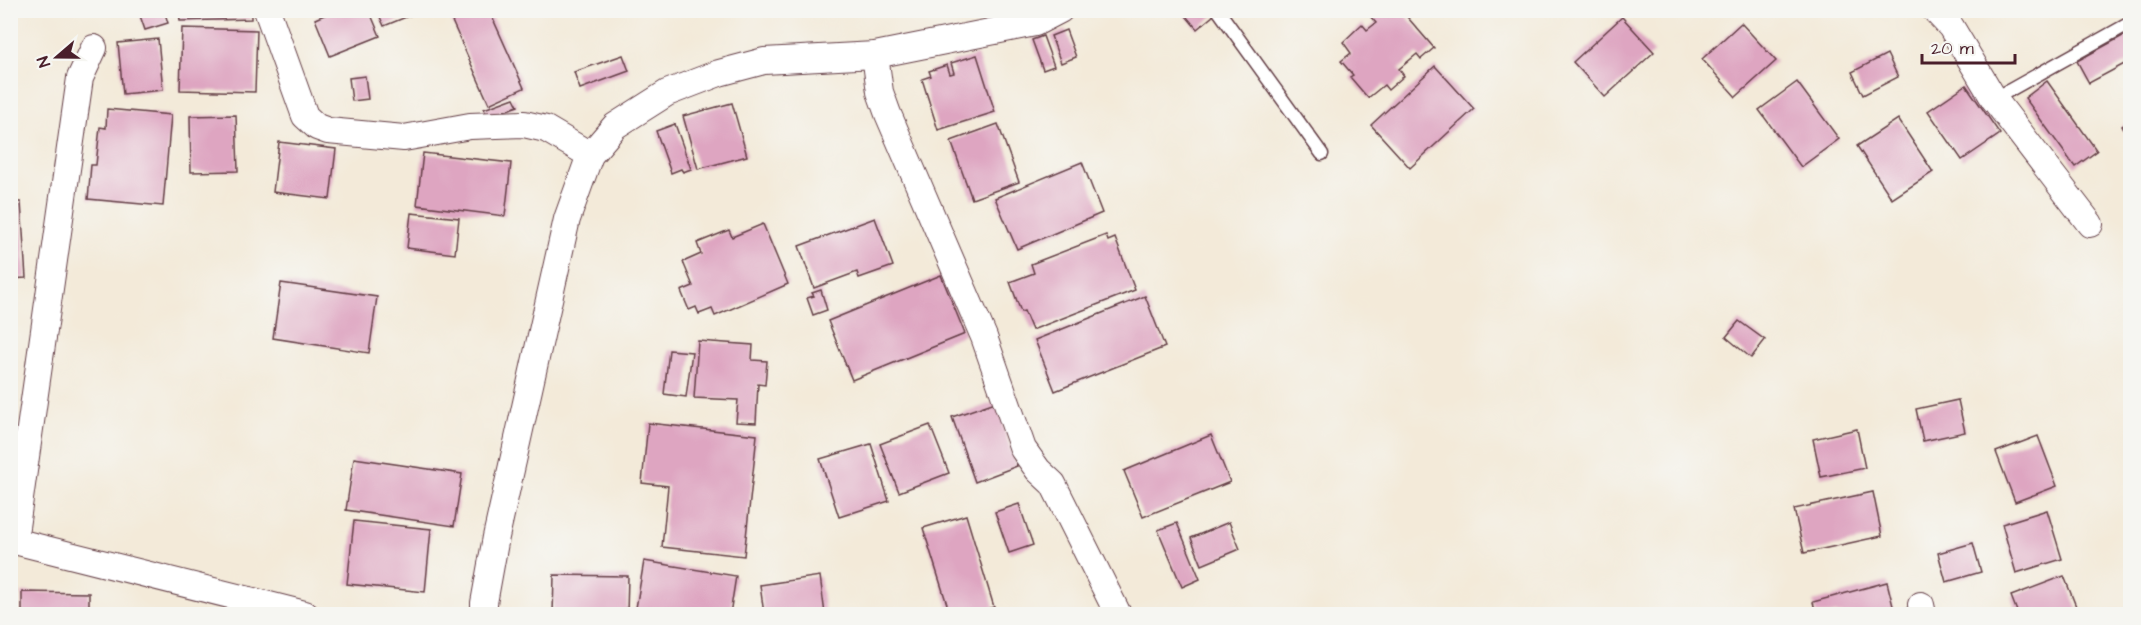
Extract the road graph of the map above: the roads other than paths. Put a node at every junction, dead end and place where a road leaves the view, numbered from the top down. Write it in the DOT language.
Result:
graph roads {
  1 [pos="267,10"];
  2 [pos="1060,10"];
  3 [pos="1218,10"];
  4 [pos="1935,10"];
  5 [pos="2130,23"];
  6 [pos="94,48"];
  7 [pos="875,55"];
  8 [pos="1994,99"];
  9 [pos="1322,154"];
  10 [pos="590,155"];
  11 [pos="2090,224"];
  12 [pos="305,615"];
  13 [pos="484,615"];
  14 [pos="1118,615"];
  1 -- 10 [label="street"];
  2 -- 7 [label="street"];
  3 -- 9 [label="lane"];
  4 -- 8 [label="street"];
  5 -- 8 [label="lane"];
  6 -- 12 [label="street"];
  7 -- 10 [label="street"];
  7 -- 14 [label="street"];
  8 -- 11 [label="street"];
  10 -- 13 [label="street"];
}
